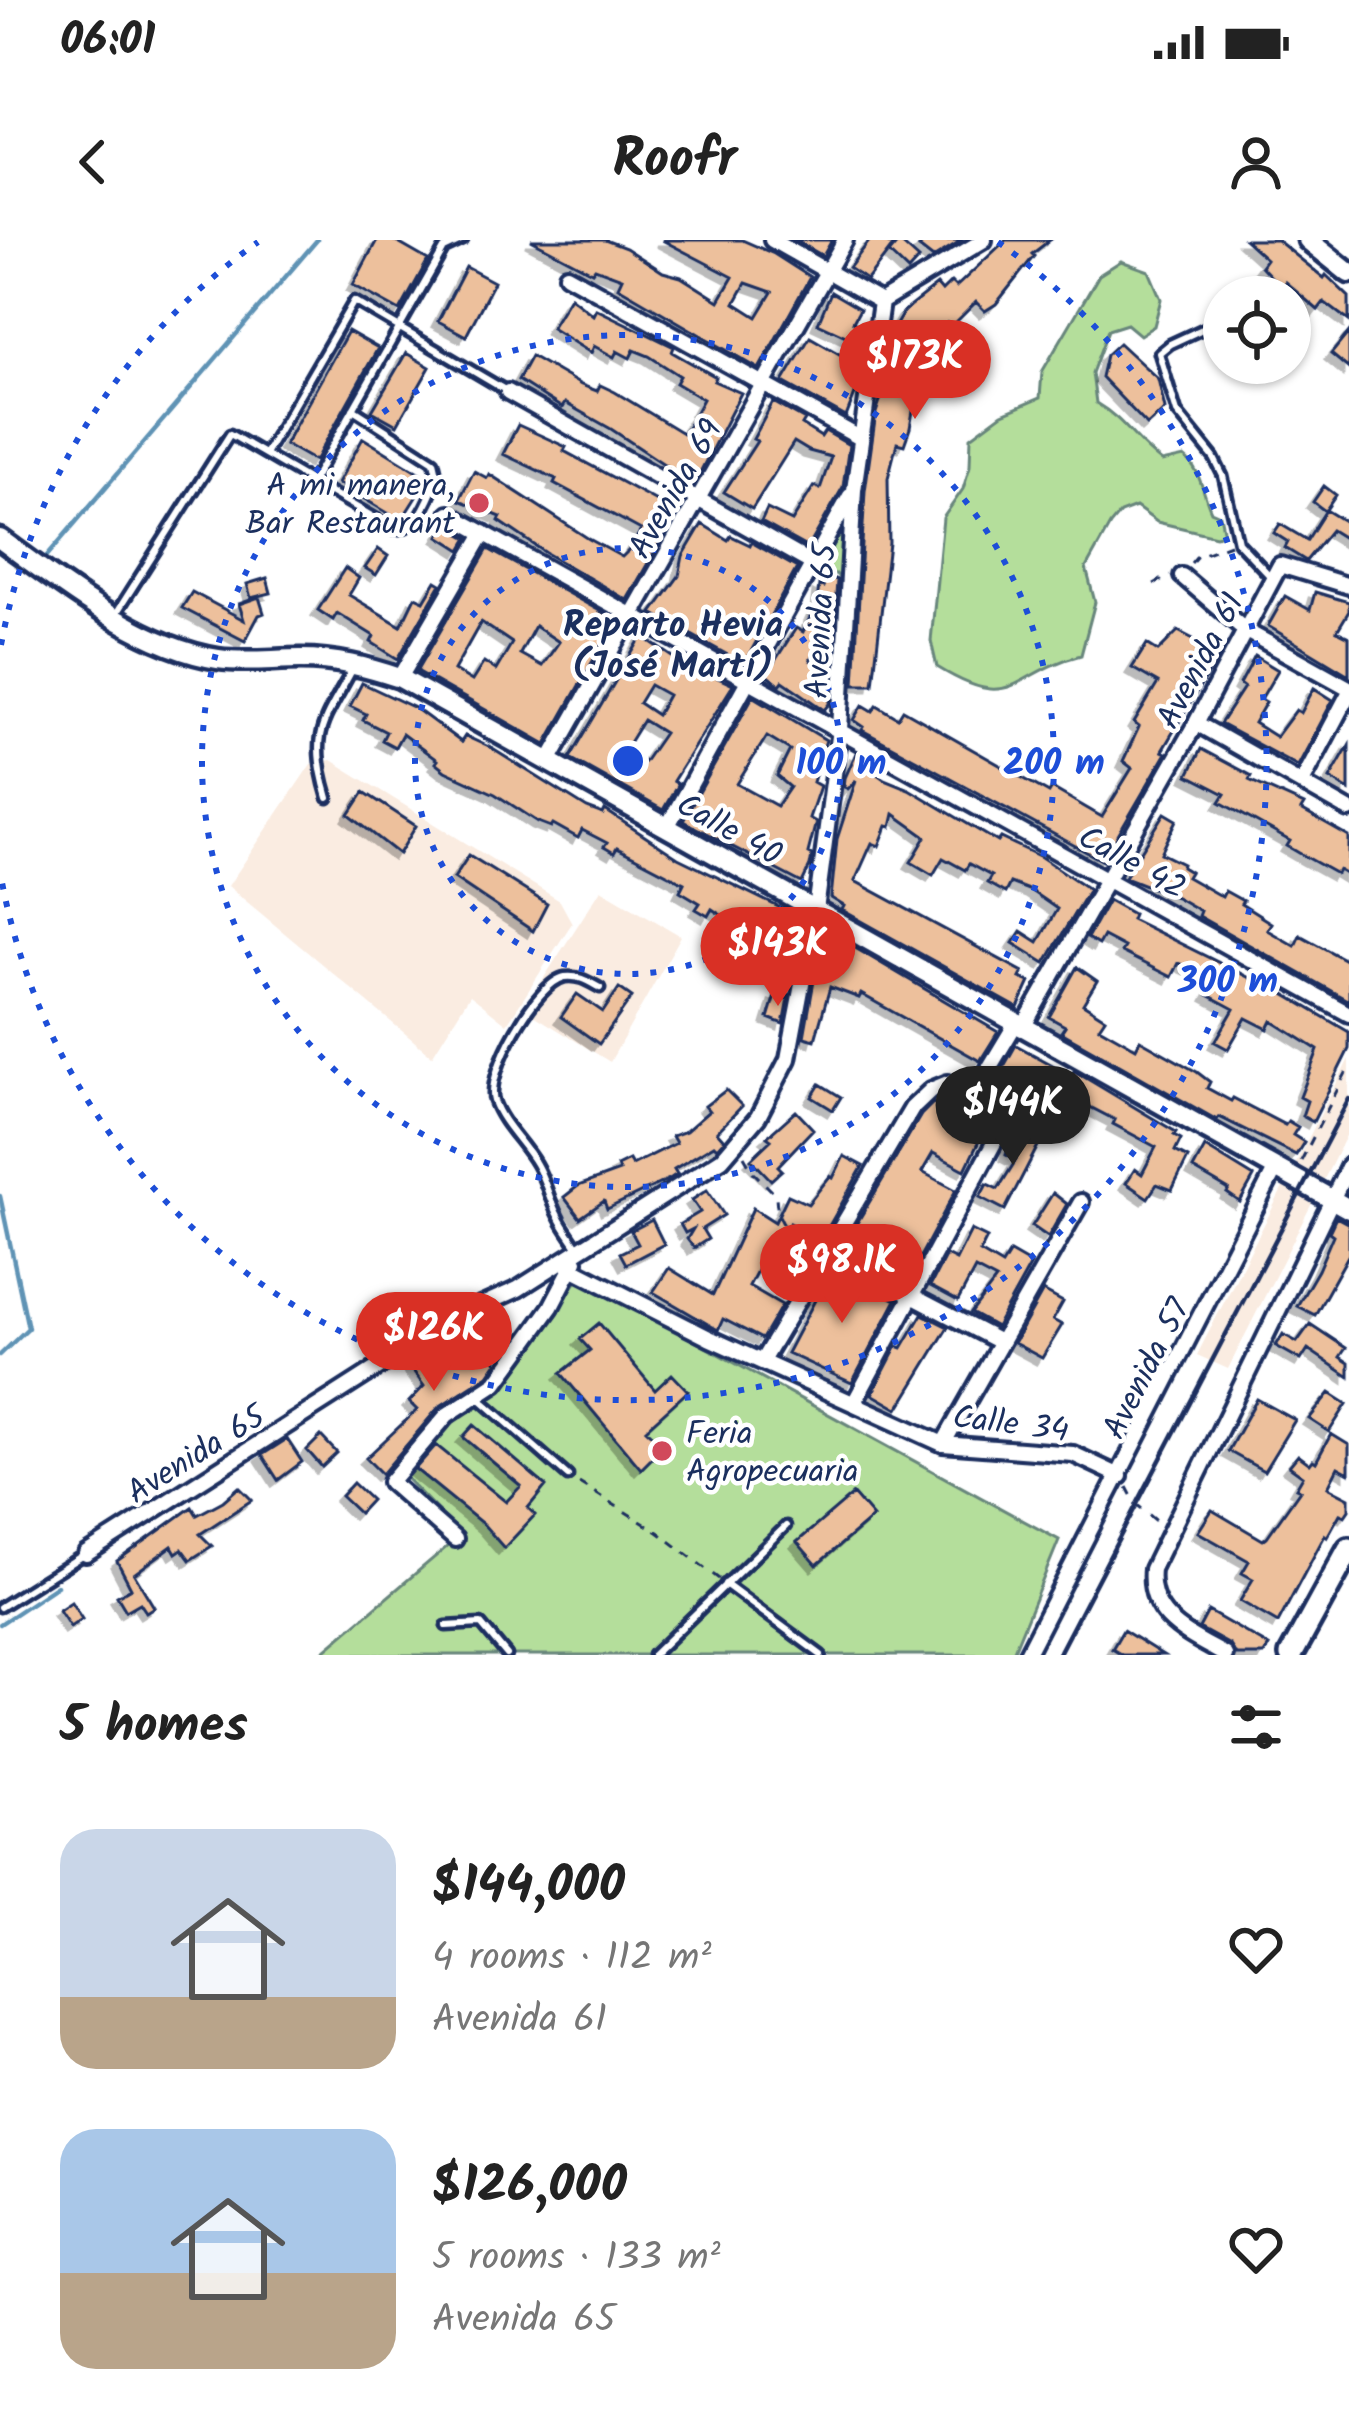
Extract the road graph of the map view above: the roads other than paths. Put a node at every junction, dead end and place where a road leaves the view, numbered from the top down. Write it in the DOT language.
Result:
graph roads {
  1 [pos="464,240"];
  2 [pos="772,240"];
  3 [pos="845,240"];
  4 [pos="984,240"];
  5 [pos="1308,240"];
  6 [pos="827,272"];
  7 [pos="1349,273"];
  8 [pos="567,275"];
  9 [pos="881,302"];
  10 [pos="400,328"];
  11 [pos="1203,329"];
  12 [pos="763,387"];
  13 [pos="508,392"];
  14 [pos="353,409"];
  15 [pos="860,438"];
  16 [pos="264,454"];
  17 [pos="312,482"];
  18 [pos="854,490"];
  19 [pos="696,502"];
  20 [pos="448,514"];
  21 [pos="484,533"];
  22 [pos="0,539"];
  23 [pos="811,563"];
  24 [pos="1276,572"];
  25 [pos="1182,576"];
  26 [pos="1349,586"];
  27 [pos="633,615"];
  28 [pos="115,616"];
  29 [pos="1246,632"];
  30 [pos="356,663"];
  31 [pos="400,678"];
  32 [pos="749,678"];
  33 [pos="1349,691"];
  34 [pos="1196,723"];
  35 [pos="840,729"];
  36 [pos="549,760"];
  37 [pos="1302,782"];
  38 [pos="328,798"];
  39 [pos="1349,810"];
  40 [pos="667,827"];
  41 [pos="1109,878"];
  42 [pos="815,910"];
  43 [pos="601,988"];
  44 [pos="1349,1013"];
  45 [pos="1019,1027"];
  46 [pos="968,1094"];
  47 [pos="1349,1166"];
  48 [pos="1284,1173"];
  49 [pos="1081,1202"];
  50 [pos="1340,1204"];
  51 [pos="580,1251"];
  52 [pos="826,1255"];
  53 [pos="571,1268"];
  54 [pos="915,1295"];
  55 [pos="1000,1342"];
  56 [pos="762,1361"];
  57 [pos="478,1397"];
  58 [pos="854,1403"];
  59 [pos="944,1444"];
  60 [pos="1122,1473"];
  61 [pos="568,1476"];
  62 [pos="786,1526"];
  63 [pos="454,1539"];
  64 [pos="1349,1549"];
  65 [pos="86,1554"];
  66 [pos="725,1584"];
  67 [pos="1340,1586"];
  68 [pos="0,1607"];
  69 [pos="446,1626"];
  70 [pos="507,1655"];
  71 [pos="653,1655"];
  72 [pos="821,1655"];
  73 [pos="1026,1655"];
  74 [pos="1225,1655"];
  75 [pos="1291,1655"];
  1 -- 10 [label="lane"];
  2 -- 6 [label="street"];
  3 -- 6 [label="street, Avenida 69"];
  4 -- 9 [label="street"];
  5 -- 7 [label="main road"];
  6 -- 9 [label="street"];
  6 -- 12 [label="street, Avenida 69"];
  8 -- 12 [label="street"];
  9 -- 15 [label="street, Avenida 65"];
  10 -- 13 [label="lane"];
  10 -- 14 [label="lane"];
  10 -- 16 [label="lane"];
  11 -- 24 [label="lane"];
  12 -- 15 [label="street"];
  12 -- 19 [label="street, Avenida 69"];
  13 -- 19 [label="street"];
  14 -- 17 [label="lane"];
  14 -- 17 [label="lane"];
  15 -- 18 [label="street, Avenida 65"];
  16 -- 17 [label="lane"];
  16 -- 28 [label="lane"];
  18 -- 23 [label="street"];
  18 -- 35 [label="street, Avenida 65"];
  19 -- 23 [label="street"];
  19 -- 27 [label="street, Avenida 69"];
  20 -- 21 [label="street, Calle 42"];
  21 -- 27 [label="street, Calle 42"];
  21 -- 31 [label="street"];
  22 -- 28 [label="main road, Calle 40"];
  23 -- 32 [label="street"];
  24 -- 26 [label="street"];
  24 -- 29 [label="street, Avenida 61"];
  25 -- 29 [label="street"];
  27 -- 32 [label="street, Calle 42"];
  27 -- 36 [label="street, Avenida 69"];
  28 -- 30 [label="main road, Calle 40"];
  29 -- 33 [label="street"];
  29 -- 34 [label="street, Avenida 61"];
  30 -- 31 [label="main road, Calle 40"];
  30 -- 38 [label="lane"];
  31 -- 36 [label="main road, Calle 40"];
  32 -- 35 [label="street, Calle 42"];
  32 -- 40 [label="street"];
  33 -- 37 [label="street"];
  34 -- 37 [label="street"];
  34 -- 41 [label="street, Avenida 61"];
  35 -- 41 [label="street, Calle 42"];
  35 -- 42 [label="street, Avenida 65"];
  36 -- 40 [label="main road, Calle 40"];
  37 -- 39 [label="street"];
  40 -- 42 [label="main road, Calle 40"];
  41 -- 44 [label="street, Calle 42"];
  41 -- 45 [label="street, Avenida 61"];
  42 -- 45 [label="main road, Calle 40"];
  42 -- 51 [label="street, Avenida 65"];
  43 -- 51 [label="lane"];
  45 -- 46 [label="street, Avenida 61"];
  45 -- 48 [label="main road, Calle 40"];
  46 -- 52 [label="street"];
  46 -- 54 [label="street"];
  47 -- 50 [label="street"];
  48 -- 50 [label="main road, Calle 40"];
  48 -- 60 [label="street, Avenida 57"];
  49 -- 55 [label="street"];
  50 -- 74 [label="street"];
  51 -- 53 [label="street, Avenida 65"];
  51 -- 65 [label="street, Avenida 65"];
  52 -- 54 [label="street"];
  52 -- 56 [label="street"];
  53 -- 56 [label="street, Calle 34"];
  53 -- 57 [label="street, Avenida 65"];
  54 -- 55 [label="street"];
  54 -- 58 [label="street"];
  55 -- 59 [label="street"];
  56 -- 58 [label="street, Calle 34"];
  57 -- 61 [label="lane"];
  57 -- 63 [label="street, Avenida 65"];
  58 -- 59 [label="street, Calle 34"];
  59 -- 60 [label="street, Calle 34"];
  60 -- 73 [label="street, Avenida 57"];
  62 -- 66 [label="lane"];
  64 -- 67 [label="main road"];
  65 -- 68 [label="lane"];
  66 -- 71 [label="lane"];
  66 -- 72 [label="lane"];
  67 -- 75 [label="main road"];
  69 -- 70 [label="lane"];
}
